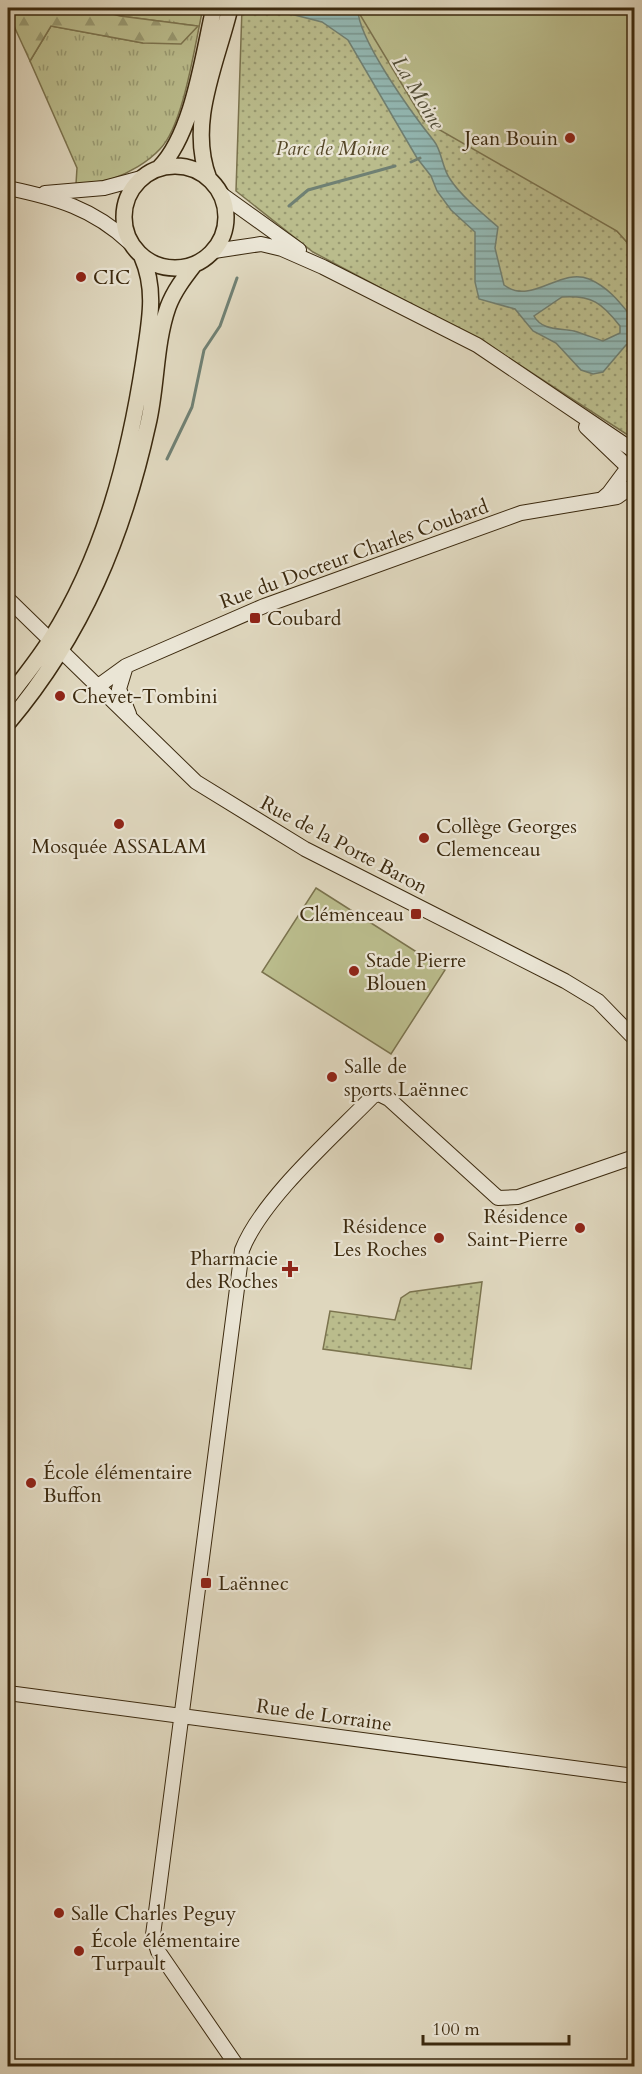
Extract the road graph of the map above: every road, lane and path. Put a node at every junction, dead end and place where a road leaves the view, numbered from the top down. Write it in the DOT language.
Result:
graph roads {
  1 [pos="221,10"];
  2 [pos="159,168"];
  3 [pos="141,178"];
  4 [pos="209,179"];
  5 [pos="8,188"];
  6 [pos="34,194"];
  7 [pos="221,194"];
  8 [pos="130,243"];
  9 [pos="214,251"];
  10 [pos="142,257"];
  11 [pos="194,265"];
  12 [pos="323,267"];
  13 [pos="565,407"];
  14 [pos="634,451"];
  15 [pos="628,468"];
  16 [pos="634,485"];
  17 [pos="601,500"];
  18 [pos="8,599"];
  19 [pos="56,644"];
  20 [pos="126,666"];
  21 [pos="97,687"];
  22 [pos="8,698"];
  23 [pos="131,722"];
  24 [pos="8,723"];
  25 [pos="634,1038"];
  26 [pos="634,1157"];
  27 [pos="8,1693"];
  28 [pos="181,1715"];
  29 [pos="634,1776"];
  30 [pos="237,2067"];
  1 -- 2 [label="main road"];
  1 -- 4 [label="main road"];
  2 -- 3 [label="main road"];
  2 -- 4 [label="main road"];
  3 -- 6 [label="street"];
  3 -- 8 [label="main road"];
  4 -- 7 [label="main road"];
  5 -- 6 [label="street"];
  6 -- 8 [label="street"];
  7 -- 9 [label="main road"];
  7 -- 12 [label="street"];
  8 -- 10 [label="main road"];
  9 -- 11 [label="main road"];
  9 -- 12 [label="street"];
  10 -- 11 [label="main road"];
  10 -- 19 [label="main road"];
  11 -- 19 [label="main road"];
  12 -- 13 [label="street"];
  13 -- 14 [label="street"];
  13 -- 15 [label="street"];
  15 -- 17 [label="street"];
  16 -- 17 [label="street, Rue du Docteur Charles Coubard"];
  17 -- 20 [label="street, Rue du Docteur Charles Coubard"];
  18 -- 19 [label="street, Rue de la Porte Baron"];
  19 -- 21 [label="street, Rue de la Porte Baron"];
  19 -- 22 [label="main road"];
  19 -- 24 [label="main road"];
  20 -- 21 [label="street, Rue du Docteur Charles Coubard"];
  20 -- 23 [label="street"];
  21 -- 23 [label="street, Rue de la Porte Baron"];
  23 -- 25 [label="street, Rue de la Porte Baron"];
  26 -- 28 [label="street"];
  27 -- 28 [label="street, Rue de Lorraine"];
  28 -- 29 [label="street, Rue de Lorraine"];
  28 -- 30 [label="street"];
}
